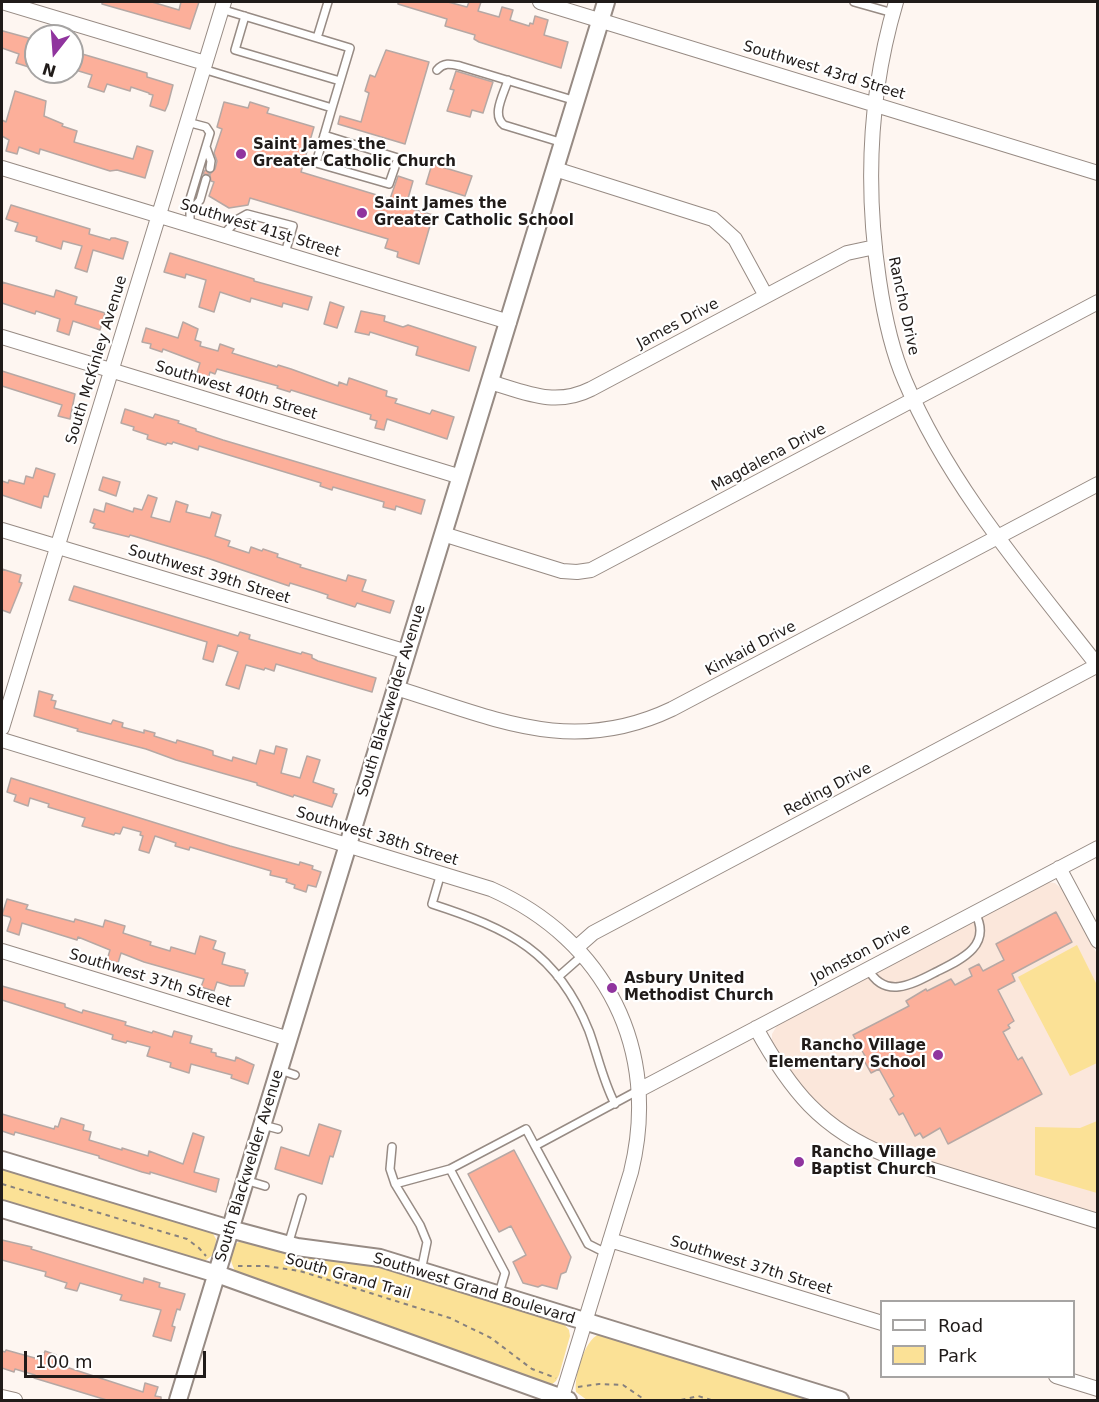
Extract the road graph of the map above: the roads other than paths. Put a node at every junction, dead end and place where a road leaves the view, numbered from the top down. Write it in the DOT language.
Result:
graph roads {
  1 [pos="2,2"];
  2 [pos="328,2"];
  3 [pos="540,2"];
  4 [pos="606,2"];
  5 [pos="854,2"];
  6 [pos="874,4"];
  7 [pos="223,5"];
  8 [pos="894,7"];
  9 [pos="245,16"];
  10 [pos="600,20"];
  11 [pos="316,38"];
  12 [pos="204,66"];
  13 [pos="437,70"];
  14 [pos="508,80"];
  15 [pos="340,81"];
  16 [pos="576,101"];
  17 [pos="874,104"];
  18 [pos="332,108"];
  19 [pos="187,122"];
  20 [pos="324,135"];
  21 [pos="563,143"];
  22 [pos="206,147"];
  23 [pos="2,168"];
  24 [pos="210,168"];
  25 [pos="555,169"];
  26 [pos="1098,172"];
  27 [pos="206,180"];
  28 [pos="159,216"];
  29 [pos="190,219"];
  30 [pos="224,235"];
  31 [pos="875,247"];
  32 [pos="285,253"];
  33 [pos="766,296"];
  34 [pos="1098,302"];
  35 [pos="509,322"];
  36 [pos="2,337"];
  37 [pos="111,370"];
  38 [pos="490,382"];
  39 [pos="913,399"];
  40 [pos="461,477"];
  41 [pos="1098,484"];
  42 [pos="2,530"];
  43 [pos="443,534"];
  44 [pos="997,536"];
  45 [pos="57,547"];
  46 [pos="407,652"];
  47 [pos="1097,665"];
  48 [pos="396,688"];
  49 [pos="2,728"];
  50 [pos="2,740"];
  51 [pos="349,846"];
  52 [pos="1098,848"];
  53 [pos="1059,868"];
  54 [pos="441,873"];
  55 [pos="975,913"];
  56 [pos="1098,941"];
  57 [pos="2,951"];
  58 [pos="579,951"];
  59 [pos="868,969"];
  60 [pos="558,977"];
  61 [pos="756,1028"];
  62 [pos="289,1039"];
  63 [pos="639,1090"];
  64 [pos="615,1104"];
  65 [pos="535,1146"];
  66 [pos="392,1147"];
  67 [pos="2,1160"];
  68 [pos="450,1168"];
  69 [pos="245,1180"];
  70 [pos="395,1184"];
  71 [pos="264,1186"];
  72 [pos="302,1198"];
  73 [pos="2,1209"];
  74 [pos="1098,1221"];
  75 [pos="230,1229"];
  76 [pos="288,1245"];
  77 [pos="608,1246"];
  78 [pos="218,1269"];
  79 [pos="421,1271"];
  80 [pos="498,1295"];
  81 [pos="584,1322"];
  82 [pos="880,1322"];
  83 [pos="1060,1378"];
  84 [pos="1098,1389"];
  85 [pos="2,1396"];
  86 [pos="564,1396"];
  87 [pos="15,1401"];
  88 [pos="178,1401"];
  89 [pos="840,1401"];
  1 -- 12 [label="street"];
  2 -- 11 [label="lane"];
  3 -- 10 [label="street, Southwest 43rd Street"];
  4 -- 10 [label="street, South Blackwelder Avenue"];
  5 -- 6 [label="lane"];
  6 -- 8 [label="lane"];
  7 -- 9 [label="lane"];
  7 -- 12 [label="street, South McKinley Avenue"];
  8 -- 17 [label="street, Rancho Drive"];
  9 -- 11 [label="lane"];
  9 -- 15 [label="lane"];
  10 -- 16 [label="street, South Blackwelder Avenue"];
  10 -- 17 [label="street, Southwest 43rd Street"];
  11 -- 15 [label="lane"];
  12 -- 18 [label="lane"];
  12 -- 19 [label="street, South McKinley Avenue"];
  13 -- 14 [label="lane"];
  14 -- 16 [label="lane"];
  14 -- 21 [label="lane"];
  15 -- 18 [label="lane"];
  16 -- 21 [label="street, South Blackwelder Avenue"];
  17 -- 26 [label="street, Southwest 43rd Street"];
  17 -- 31 [label="street, Rancho Drive"];
  18 -- 20 [label="lane"];
  19 -- 22 [label="lane"];
  19 -- 28 [label="street, South McKinley Avenue"];
  20 -- 20 [label="lane"];
  21 -- 25 [label="street, South Blackwelder Avenue"];
  22 -- 24 [label="lane"];
  22 -- 29 [label="lane"];
  23 -- 28 [label="street, Southwest 41st Street"];
  25 -- 33 [label="street"];
  25 -- 35 [label="street, South Blackwelder Avenue"];
  27 -- 29 [label="lane"];
  28 -- 29 [label="street, Southwest 41st Street"];
  28 -- 37 [label="street, South McKinley Avenue"];
  29 -- 30 [label="street, Southwest 41st Street"];
  30 -- 32 [label="street, Southwest 41st Street"];
  30 -- 32 [label="lane"];
  31 -- 33 [label="street, James Drive"];
  31 -- 39 [label="street, Rancho Drive"];
  32 -- 35 [label="street, Southwest 41st Street"];
  33 -- 38 [label="street, James Drive"];
  34 -- 39 [label="street, Magdalena Drive"];
  35 -- 38 [label="street, South Blackwelder Avenue"];
  36 -- 37 [label="street, Southwest 40th Street"];
  37 -- 40 [label="street, Southwest 40th Street"];
  37 -- 45 [label="street, South McKinley Avenue"];
  38 -- 40 [label="street, South Blackwelder Avenue"];
  39 -- 43 [label="street, Magdalena Drive"];
  39 -- 44 [label="street, Rancho Drive"];
  40 -- 43 [label="street, South Blackwelder Avenue"];
  41 -- 44 [label="street, Kinkaid Drive"];
  42 -- 45 [label="street, Southwest 39th Street"];
  43 -- 46 [label="street, South Blackwelder Avenue"];
  44 -- 47 [label="street, Rancho Drive"];
  44 -- 48 [label="street, Kinkaid Drive"];
  45 -- 46 [label="street, Southwest 39th Street"];
  45 -- 49 [label="street, South McKinley Avenue"];
  46 -- 48 [label="street, South Blackwelder Avenue"];
  47 -- 58 [label="street, Reding Drive"];
  48 -- 51 [label="street, South Blackwelder Avenue"];
  50 -- 51 [label="street, Southwest 38th Street"];
  51 -- 54 [label="street, Southwest 38th Street"];
  51 -- 62 [label="street, South Blackwelder Avenue"];
  52 -- 53 [label="street, Johnston Drive"];
  53 -- 55 [label="street, Johnston Drive"];
  53 -- 56 [label="street"];
  54 -- 58 [label="street, Southwest 38th Street"];
  54 -- 60 [label="lane"];
  55 -- 59 [label="street, Johnston Drive"];
  55 -- 59 [label="lane"];
  57 -- 62 [label="street, Southwest 37th Street"];
  58 -- 60 [label="lane"];
  58 -- 63 [label="street, Southwest 38th Street"];
  59 -- 61 [label="street, Johnston Drive"];
  60 -- 64 [label="lane"];
  61 -- 63 [label="street, Johnston Drive"];
  61 -- 74 [label="street"];
  62 -- 69 [label="street, South Blackwelder Avenue"];
  63 -- 64 [label="lane"];
  63 -- 77 [label="street, Southwest 38th Street"];
  64 -- 65 [label="lane"];
  65 -- 68 [label="lane"];
  65 -- 77 [label="lane"];
  66 -- 70 [label="lane"];
  67 -- 75 [label="street, Southwest Grand Boulevard"];
  68 -- 70 [label="lane"];
  68 -- 80 [label="lane"];
  69 -- 71 [label="lane"];
  69 -- 75 [label="street, South Blackwelder Avenue"];
  70 -- 79 [label="lane"];
  72 -- 76 [label="lane"];
  73 -- 78 [label="street"];
  75 -- 76 [label="street, Southwest Grand Boulevard"];
  75 -- 78 [label="street, South Blackwelder Avenue"];
  76 -- 79 [label="street, Southwest Grand Boulevard"];
  77 -- 81 [label="street, Southwest 38th Street"];
  77 -- 82 [label="street, Southwest 37th Street"];
  78 -- 86 [label="street"];
  78 -- 88 [label="street, South Blackwelder Avenue"];
  79 -- 80 [label="street, Southwest Grand Boulevard"];
  80 -- 81 [label="street, Southwest Grand Boulevard"];
  81 -- 86 [label="street, Southwest 38th Street"];
  81 -- 89 [label="street, Southwest Grand Boulevard"];
  83 -- 84 [label="street"];
  85 -- 87 [label="street"];
}
